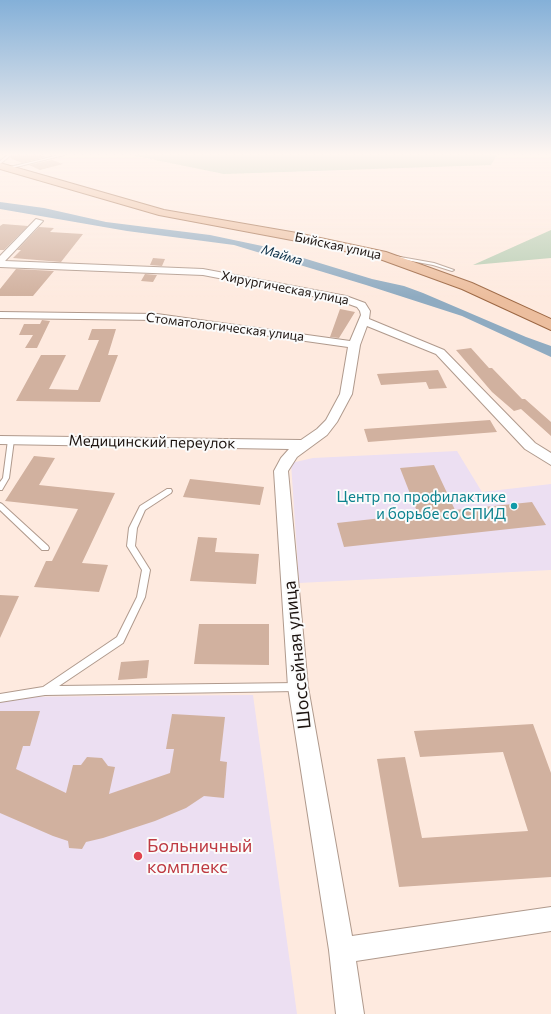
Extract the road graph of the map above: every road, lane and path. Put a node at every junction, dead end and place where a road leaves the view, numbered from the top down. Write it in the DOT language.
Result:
graph roads {
  1 [pos="127,202"];
  2 [pos="39,221"];
  3 [pos="381,255"];
  4 [pos="2,263"];
  5 [pos="452,270"];
  6 [pos="0,272"];
  7 [pos="0,315"];
  8 [pos="364,321"];
  9 [pos="551,325"];
  10 [pos="354,345"];
  11 [pos="5,440"];
  12 [pos="305,445"];
  13 [pos="551,460"];
  14 [pos="0,488"];
  15 [pos="169,491"];
  16 [pos="0,506"];
  17 [pos="46,548"];
  18 [pos="298,687"];
  19 [pos="45,691"];
  20 [pos="0,698"];
  21 [pos="551,919"];
  22 [pos="342,950"];
  23 [pos="350,1014"];
  1 -- 3 [label="main road, Бийская улица"];
  2 -- 4 [label="street"];
  3 -- 5 [label="lane"];
  3 -- 9 [label="main road, Бийская улица"];
  4 -- 6 [label="street"];
  4 -- 8 [label="street, Хирургическая улица"];
  7 -- 10 [label="street, Стоматологическая улица"];
  8 -- 10 [label="street, Шоссейная улица"];
  8 -- 13 [label="street, Хирургическая улица"];
  10 -- 12 [label="street, Шоссейная улица"];
  11 -- 12 [label="street, Медицинский переулок"];
  11 -- 14 [label="lane"];
  12 -- 18 [label="street, Шоссейная улица"];
  15 -- 19 [label="lane"];
  16 -- 17 [label="lane"];
  18 -- 19 [label="lane"];
  18 -- 22 [label="street, Шоссейная улица"];
  19 -- 20 [label="lane"];
  21 -- 22 [label="street"];
  22 -- 23 [label="street, Шоссейная улица"];
}
